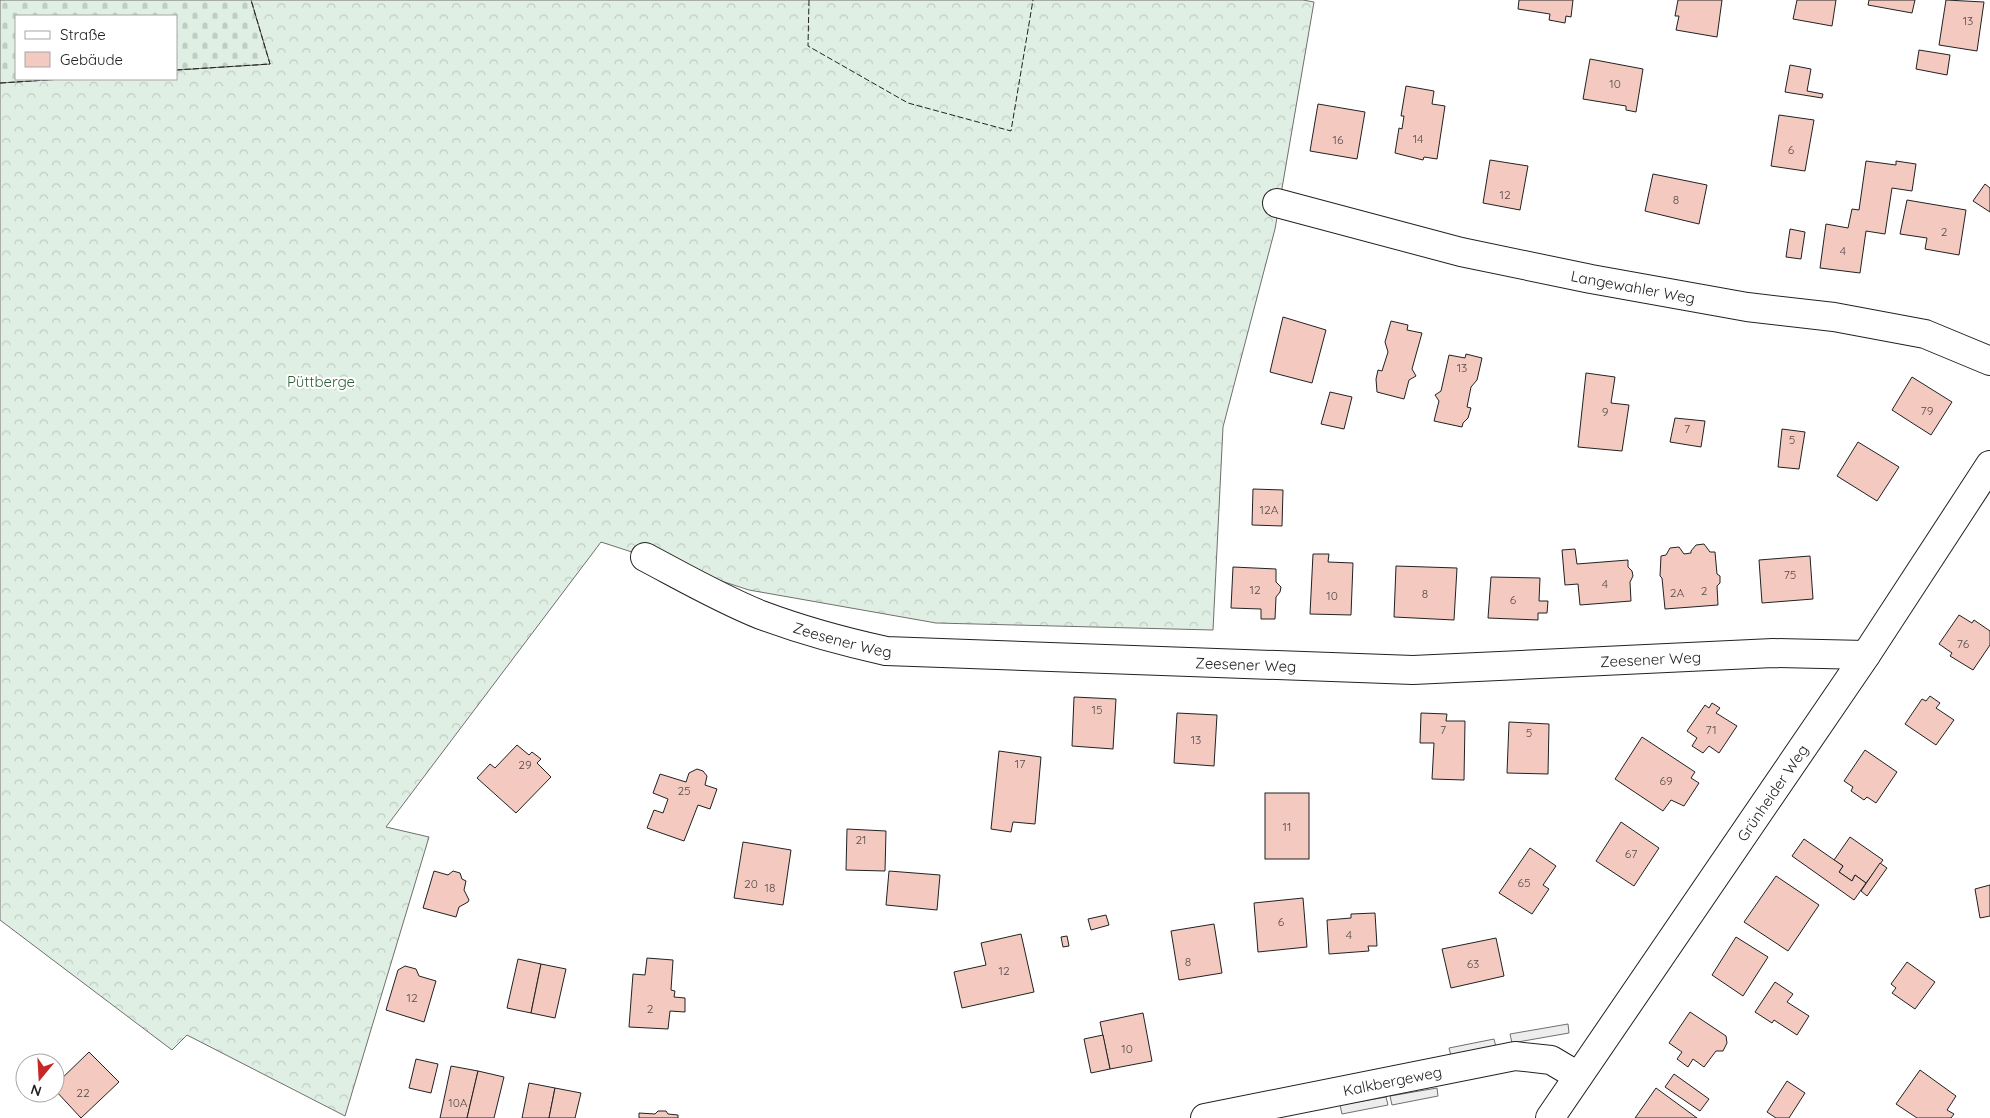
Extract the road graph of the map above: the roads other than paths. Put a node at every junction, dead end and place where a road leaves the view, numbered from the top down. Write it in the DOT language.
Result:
graph roads {
  1 [pos="1277,203"];
  2 [pos="1990,361"];
  3 [pos="1990,465"];
  4 [pos="645,557"];
  5 [pos="1866,655"];
  6 [pos="1578,1076"];
  7 [pos="1205,1118"];
  8 [pos="1550,1118"];
  1 -- 2 [label="street, Langewahler Weg"];
  3 -- 5 [label="street, Grünheider Weg"];
  4 -- 5 [label="street, Zeesener Weg"];
  5 -- 6 [label="street, Grünheider Weg"];
  6 -- 7 [label="street, Kalkbergeweg"];
  6 -- 8 [label="street, Grünheider Weg"];
}
